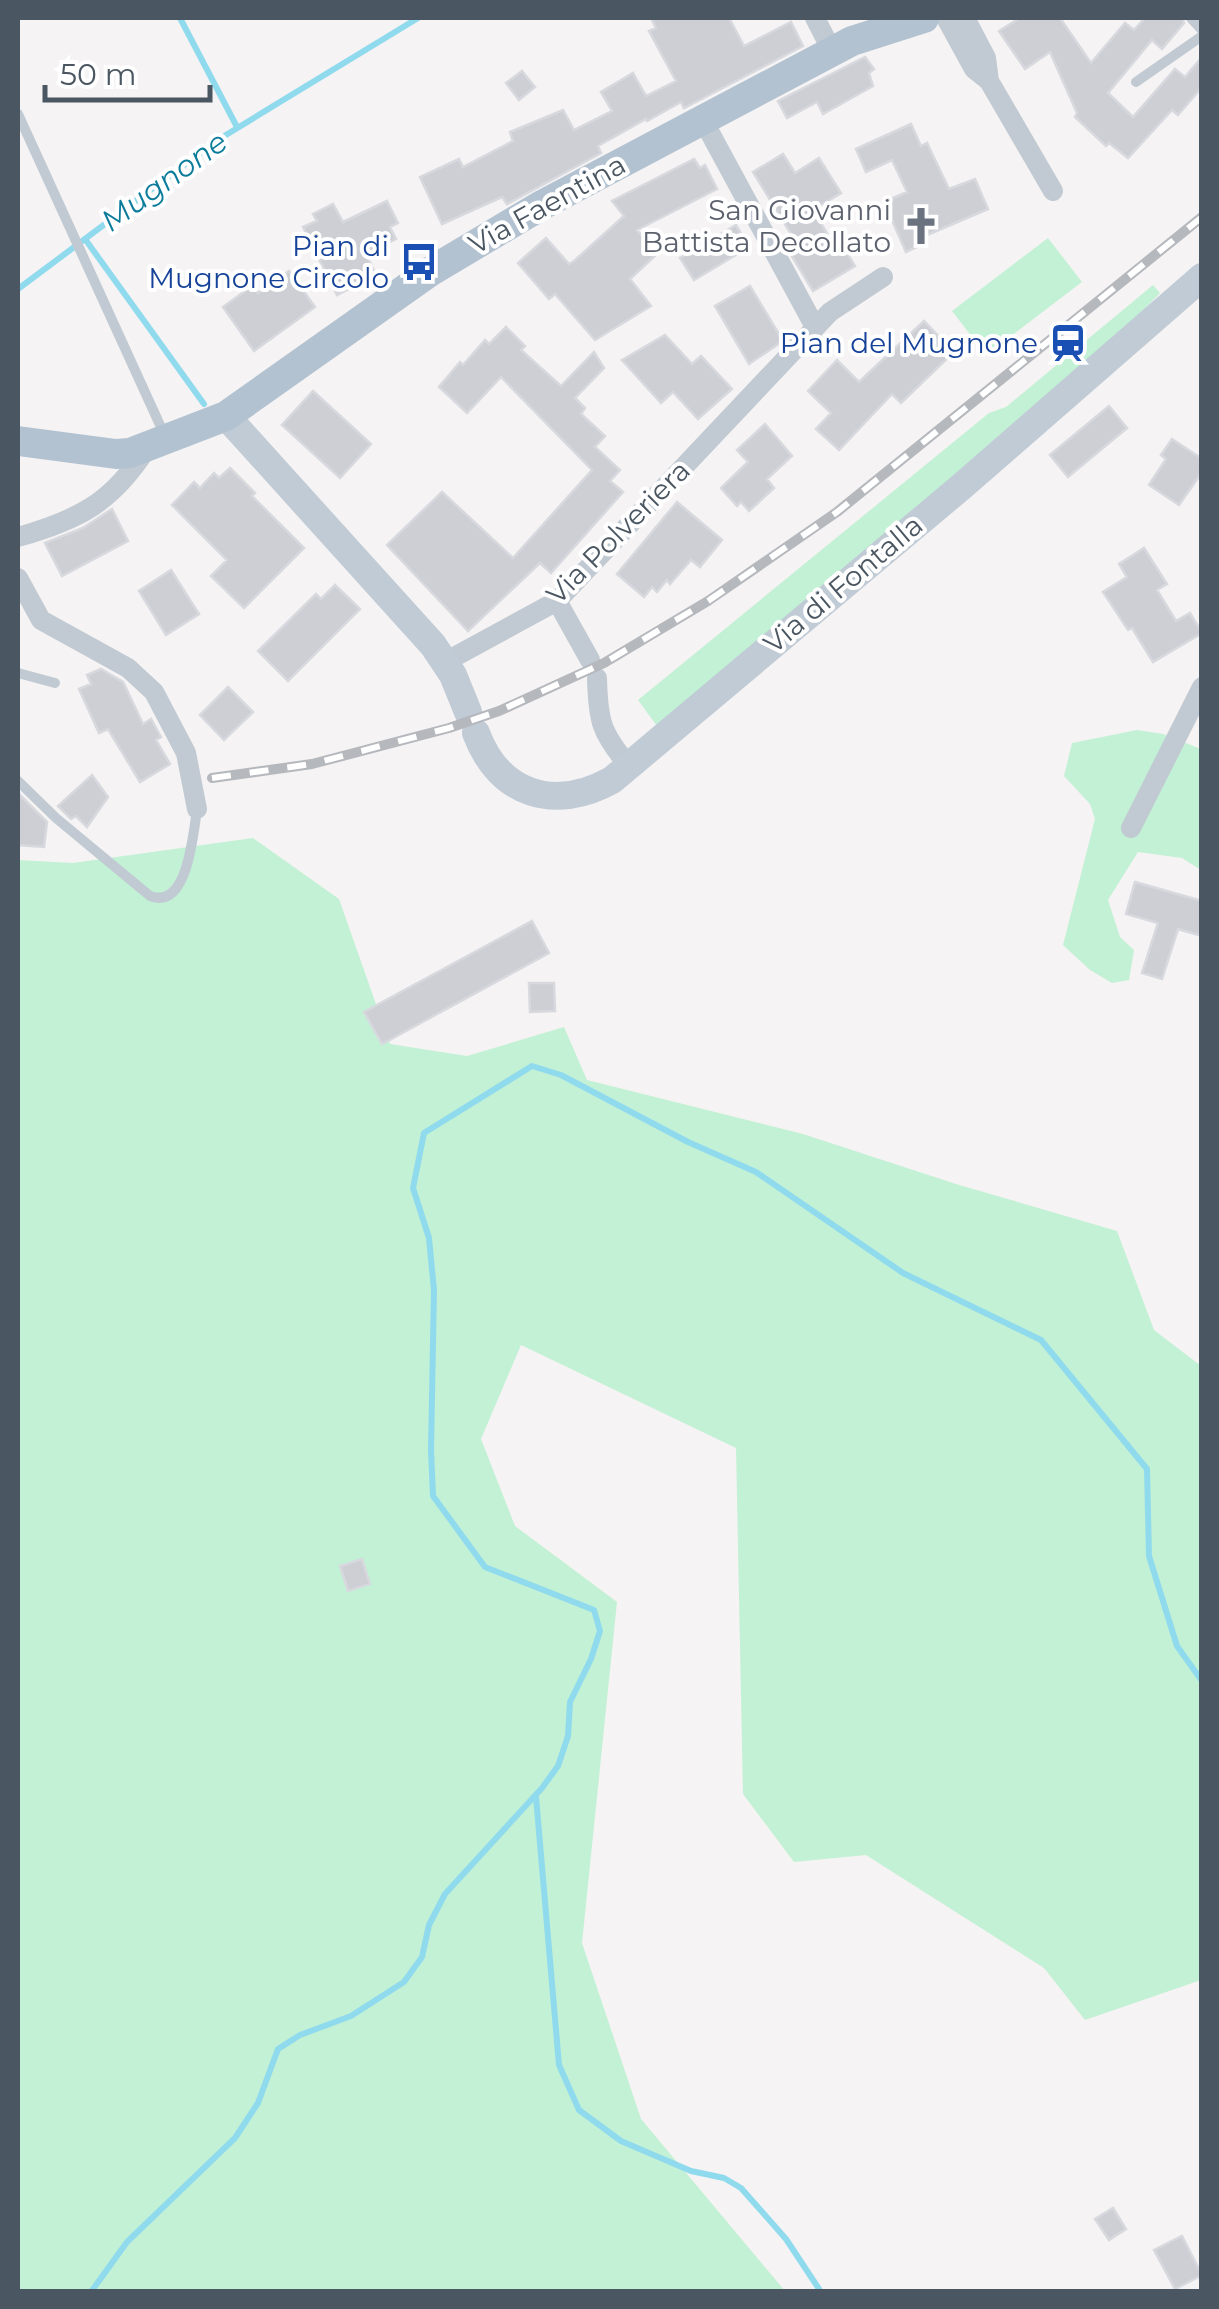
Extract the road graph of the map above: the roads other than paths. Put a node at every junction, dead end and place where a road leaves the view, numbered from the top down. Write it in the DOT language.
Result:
graph roads {
  1 [pos="815,18"];
  2 [pos="924,18"];
  3 [pos="946,18"];
  4 [pos="965,18"];
  5 [pos="1191,18"];
  6 [pos="1202,33"];
  7 [pos="832,51"];
  8 [pos="989,81"];
  9 [pos="1136,82"];
  10 [pos="18,114"];
  11 [pos="703,120"];
  12 [pos="1052,191"];
  13 [pos="1202,276"];
  14 [pos="883,277"];
  15 [pos="815,328"];
  16 [pos="226,416"];
  17 [pos="18,441"];
  18 [pos="157,444"];
  19 [pos="18,537"];
  20 [pos="18,578"];
  21 [pos="557,601"];
  22 [pos="446,662"];
  23 [pos="18,673"];
  24 [pos="55,683"];
  25 [pos="1202,688"];
  26 [pos="629,766"];
  27 [pos="18,782"];
  28 [pos="198,808"];
  29 [pos="1131,828"];
  1 -- 7 [label="street"];
  2 -- 7 [label="main road, Via Faentina"];
  3 -- 8 [label="street"];
  4 -- 8 [label="street"];
  5 -- 6 [label="lane"];
  6 -- 9 [label="lane"];
  7 -- 11 [label="main road, Via Faentina"];
  8 -- 12 [label="street"];
  10 -- 18 [label="lane"];
  11 -- 15 [label="street"];
  11 -- 16 [label="main road, Via Faentina"];
  13 -- 26 [label="street, Via di Fontalla"];
  14 -- 15 [label="street, Via Polveriera"];
  15 -- 21 [label="street, Via Polveriera"];
  16 -- 18 [label="main road, Via Faentina"];
  16 -- 22 [label="street"];
  17 -- 18 [label="main road, Via Faentina"];
  18 -- 19 [label="street"];
  20 -- 28 [label="street"];
  21 -- 22 [label="street, Via Polveriera"];
  21 -- 26 [label="street"];
  22 -- 26 [label="street, Via di Fontalla"];
  23 -- 24 [label="lane"];
  25 -- 29 [label="street"];
  27 -- 28 [label="lane"];
}
